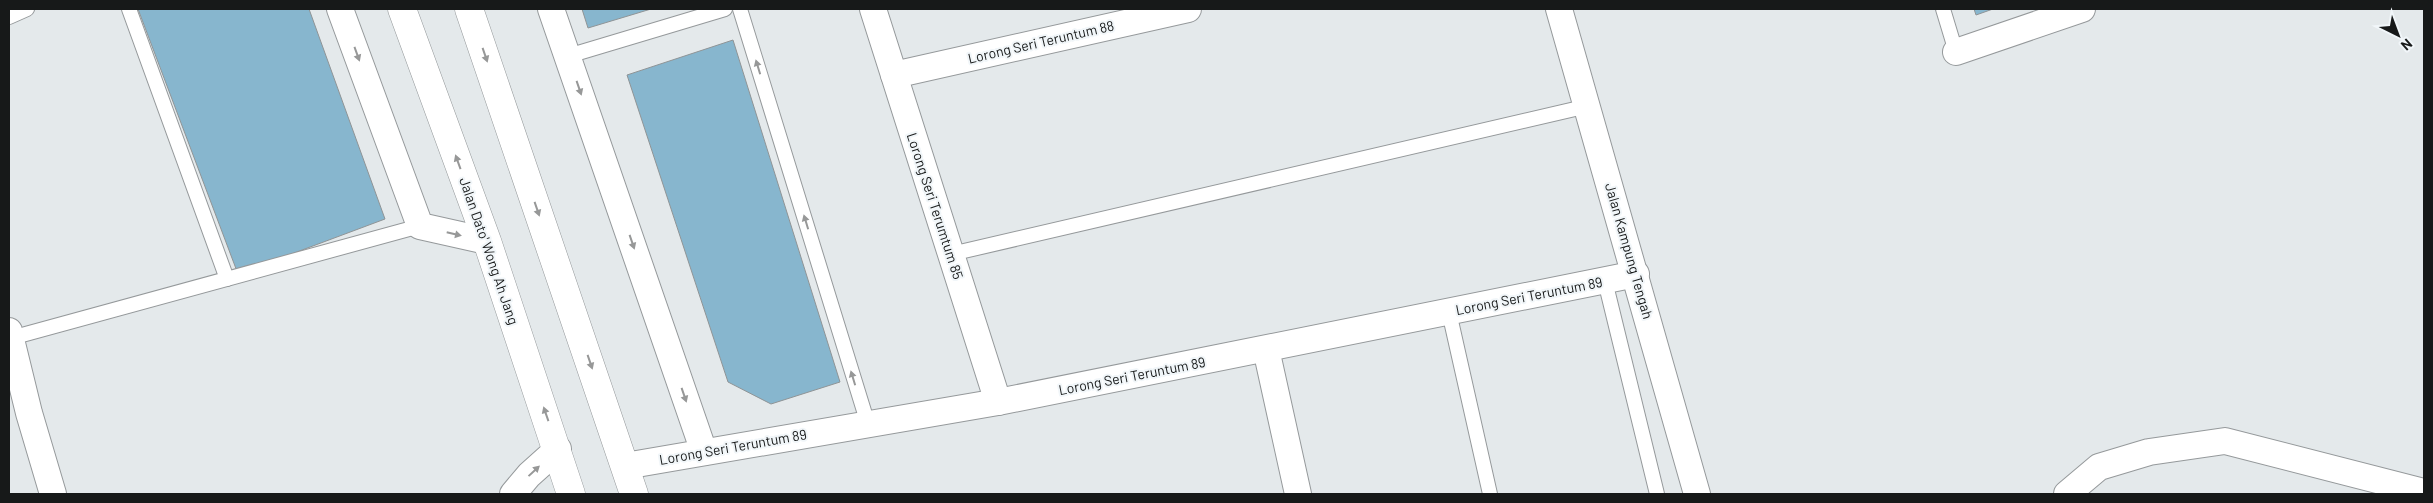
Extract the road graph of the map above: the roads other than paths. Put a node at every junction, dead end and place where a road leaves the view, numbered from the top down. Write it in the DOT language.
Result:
graph roads {
  1 [pos="28,9"];
  2 [pos="129,9"];
  3 [pos="340,9"];
  4 [pos="402,9"];
  5 [pos="469,9"];
  6 [pos="551,9"];
  7 [pos="725,9"];
  8 [pos="740,9"];
  9 [pos="873,9"];
  10 [pos="1188,9"];
  11 [pos="1560,9"];
  12 [pos="1943,9"];
  13 [pos="2082,9"];
  14 [pos="9,17"];
  15 [pos="1956,52"];
  16 [pos="568,56"];
  17 [pos="894,75"];
  18 [pos="1588,106"];
  19 [pos="420,226"];
  20 [pos="487,242"];
  21 [pos="951,254"];
  22 [pos="1636,274"];
  23 [pos="227,278"];
  24 [pos="1604,281"];
  25 [pos="1449,312"];
  26 [pos="10,334"];
  27 [pos="1266,349"];
  28 [pos="998,402"];
  29 [pos="19,415"];
  30 [pos="868,424"];
  31 [pos="558,450"];
  32 [pos="704,452"];
  33 [pos="625,466"];
  34 [pos="2424,492"];
  35 [pos="54,494"];
  36 [pos="513,494"];
  37 [pos="571,494"];
  38 [pos="634,494"];
  39 [pos="1298,494"];
  40 [pos="1490,494"];
  41 [pos="1657,494"];
  42 [pos="1698,494"];
  43 [pos="2067,494"];
  1 -- 14 [label="lane"];
  2 -- 23 [label="lane"];
  3 -- 19 [label="street, one-way"];
  20 -- 4 [label="main road, Jalan Dato' Wong Ah Jang, one-way"];
  5 -- 33 [label="main road, one-way"];
  6 -- 16 [label="street"];
  7 -- 16 [label="lane"];
  30 -- 8 [label="lane, one-way"];
  9 -- 17 [label="street, Lorong Seri Terumtum 85"];
  10 -- 17 [label="street, Lorong Seri Teruntum 88"];
  11 -- 18 [label="street, Jalan Kampung Tengah"];
  12 -- 15 [label="lane"];
  13 -- 15 [label="street"];
  16 -- 32 [label="street, one-way"];
  17 -- 21 [label="street, Lorong Seri Terumtum 85"];
  18 -- 21 [label="lane"];
  18 -- 22 [label="street, Jalan Kampung Tengah"];
  19 -- 20 [label="street, one-way"];
  19 -- 23 [label="lane"];
  31 -- 20 [label="main road, Jalan Dato' Wong Ah Jang, one-way"];
  21 -- 28 [label="street, Lorong Seri Terumtum 85"];
  22 -- 24 [label="street, Lorong Seri Teruntum 89"];
  22 -- 42 [label="street, Jalan Kampung Tengah"];
  23 -- 26 [label="lane"];
  24 -- 25 [label="street, Lorong Seri Teruntum 89"];
  24 -- 41 [label="lane"];
  25 -- 27 [label="street, Lorong Seri Teruntum 89"];
  25 -- 40 [label="lane"];
  26 -- 29 [label="street"];
  27 -- 28 [label="street, Lorong Seri Teruntum 89"];
  27 -- 39 [label="street"];
  28 -- 30 [label="street, Lorong Seri Teruntum 89"];
  29 -- 35 [label="street"];
  30 -- 32 [label="street, Lorong Seri Teruntum 89"];
  36 -- 31 [label="street, one-way"];
  31 -- 37 [label="main road, Jalan Dato' Wong Ah Jang"];
  32 -- 33 [label="street, Lorong Seri Teruntum 89"];
  33 -- 38 [label="main road"];
  34 -- 43 [label="street"];
}
